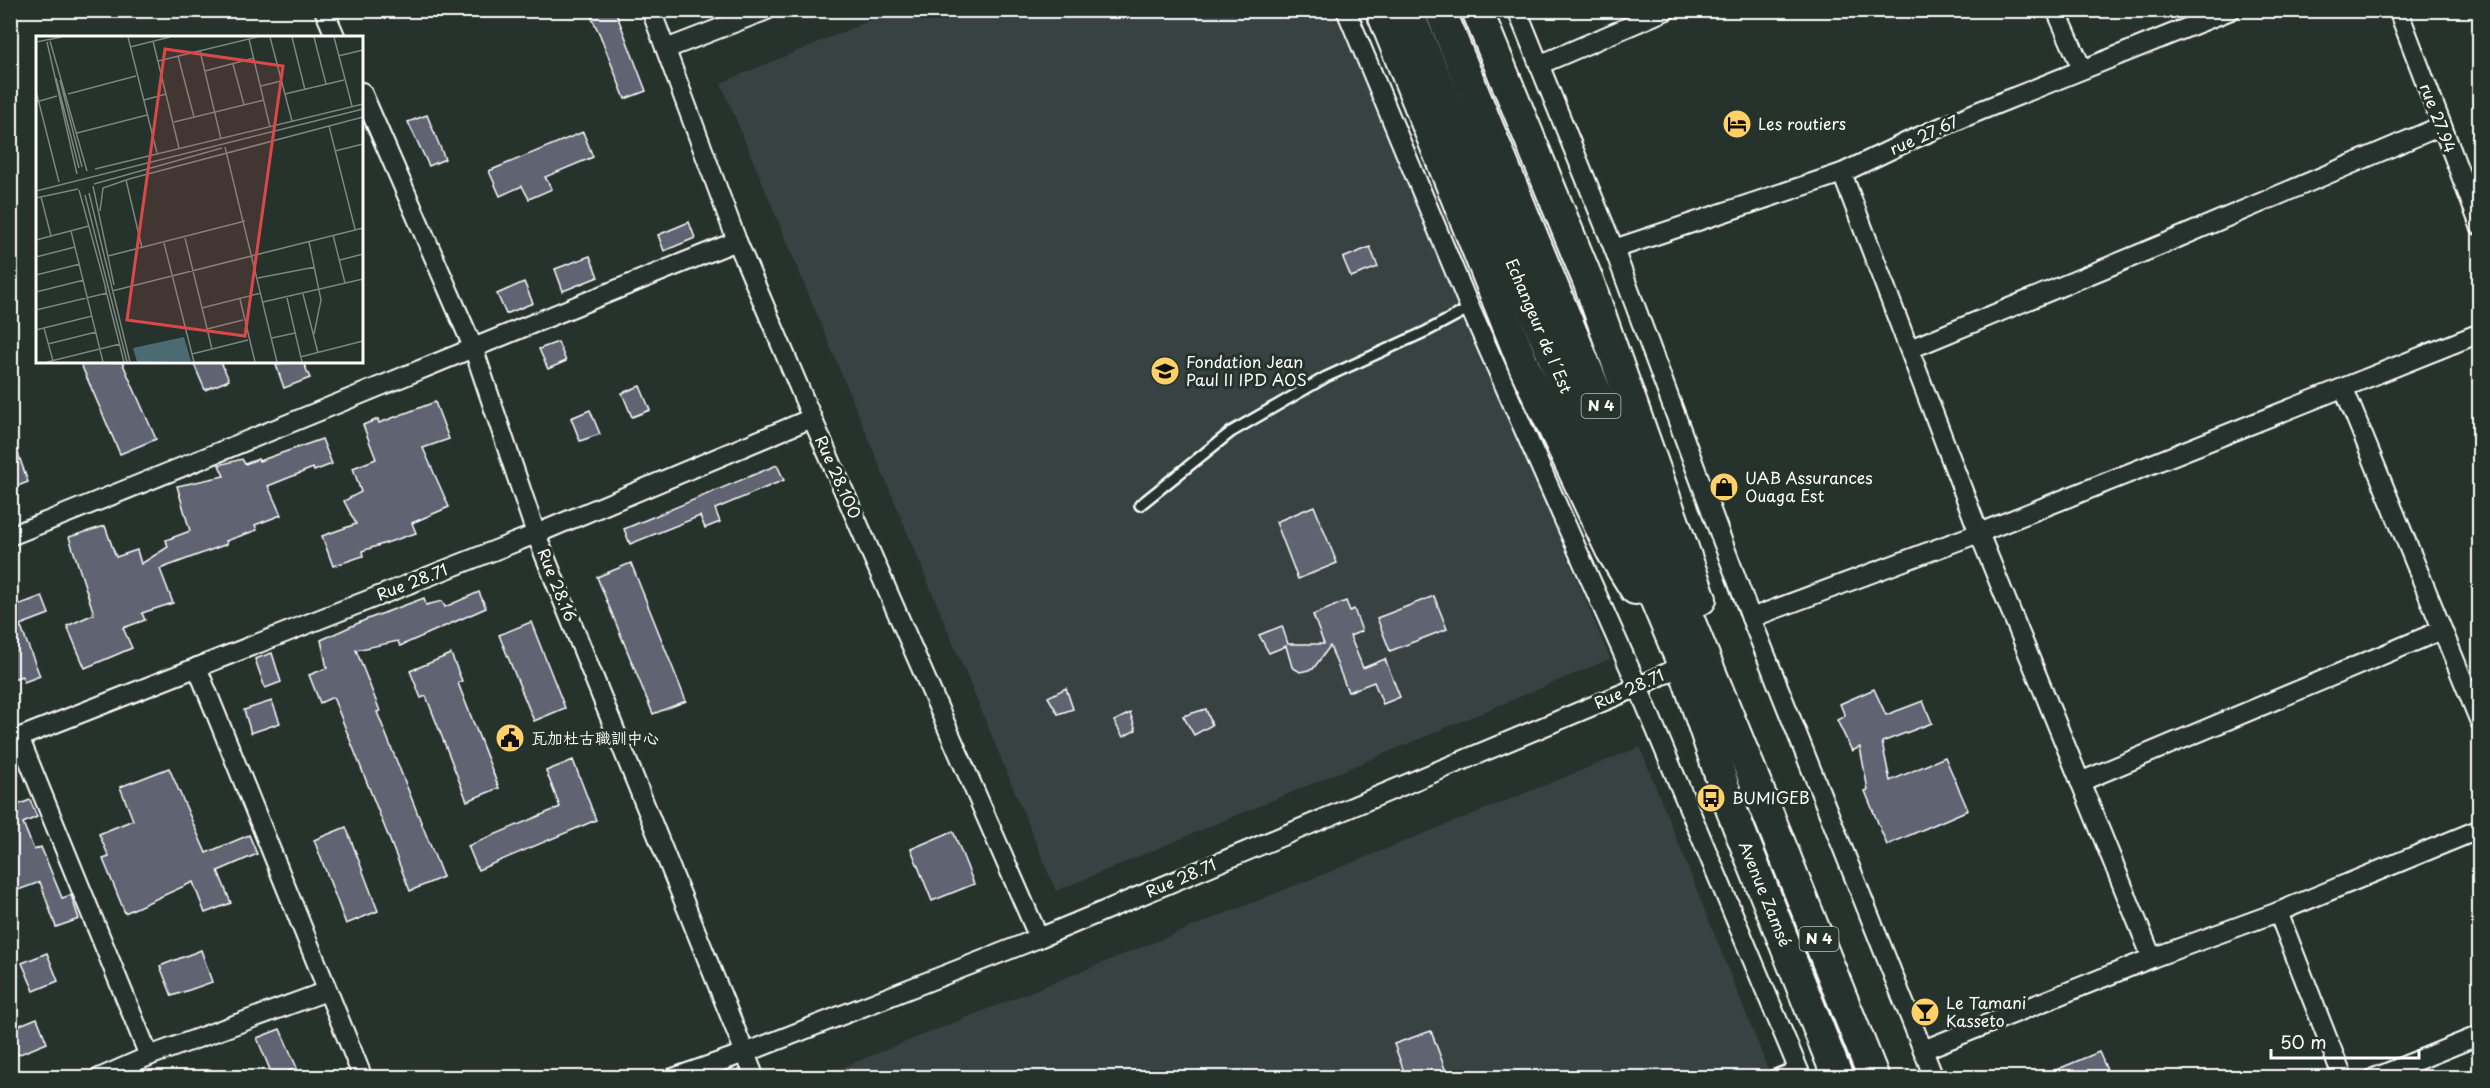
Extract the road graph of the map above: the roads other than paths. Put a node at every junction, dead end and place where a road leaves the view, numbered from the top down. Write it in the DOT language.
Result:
graph roads {
  1 [pos="324,10"];
  2 [pos="651,10"];
  3 [pos="767,10"];
  4 [pos="1346,10"];
  5 [pos="1381,10"];
  6 [pos="1477,10"];
  7 [pos="1517,10"];
  8 [pos="1667,10"];
  9 [pos="2056,10"];
  10 [pos="2231,10"];
  11 [pos="2398,10"];
  12 [pos="1443,18"];
  13 [pos="1412,23"];
  14 [pos="335,36"];
  15 [pos="666,49"];
  16 [pos="1539,65"];
  17 [pos="2082,69"];
  18 [pos="363,94"];
  19 [pos="2440,126"];
  20 [pos="1842,174"];
  21 [pos="2480,226"];
  22 [pos="737,241"];
  23 [pos="1614,249"];
  24 [pos="1470,308"];
  25 [pos="2480,333"];
  26 [pos="473,347"];
  27 [pos="1910,349"];
  28 [pos="2344,388"];
  29 [pos="812,418"];
  30 [pos="1140,505"];
  31 [pos="1979,533"];
  32 [pos="536,534"];
  33 [pos="10,536"];
  34 [pos="1751,618"];
  35 [pos="2442,630"];
  36 [pos="1683,665"];
  37 [pos="197,667"];
  38 [pos="1638,687"];
  39 [pos="2480,722"];
  40 [pos="15,739"];
  41 [pos="1750,769"];
  42 [pos="2080,782"];
  43 [pos="1762,802"];
  44 [pos="1732,811"];
  45 [pos="2480,829"];
  46 [pos="2278,912"];
  47 [pos="1039,938"];
  48 [pos="2152,958"];
  49 [pos="327,991"];
  50 [pos="2480,1035"];
  51 [pos="1923,1050"];
  52 [pos="745,1053"];
  53 [pos="149,1056"];
  54 [pos="1800,1072"];
  55 [pos="99,1077"];
  56 [pos="363,1077"];
  57 [pos="673,1077"];
  58 [pos="755,1077"];
  59 [pos="1768,1077"];
  60 [pos="1838,1077"];
  61 [pos="1874,1077"];
  62 [pos="1934,1077"];
  63 [pos="2343,1077"];
  64 [pos="2374,1077"];
  1 -- 14 [label="street"];
  2 -- 15 [label="street, Rue 28.100"];
  3 -- 15 [label="street"];
  4 -- 24 [label="street"];
  5 -- 36 [label="highway"];
  6 -- 41 [label="highway"];
  7 -- 16 [label="street"];
  8 -- 16 [label="street"];
  9 -- 17 [label="street"];
  10 -- 17 [label="street, rue 27.67"];
  11 -- 19 [label="street, rue 27.94"];
  12 -- 41 [label="highway, Echangeur de l´Est / N 4"];
  13 -- 36 [label="highway, Echangeur de l´Est / N 4"];
  15 -- 22 [label="street, Rue 28.100"];
  16 -- 23 [label="street"];
  17 -- 20 [label="street, rue 27.67"];
  18 -- 26 [label="street, Rue 28.16"];
  19 -- 21 [label="street, rue 27.94"];
  19 -- 27 [label="street"];
  20 -- 23 [label="street, rue 27.67"];
  20 -- 27 [label="street"];
  22 -- 26 [label="street"];
  22 -- 29 [label="street, Rue 28.100"];
  23 -- 34 [label="street"];
  24 -- 30 [label="lane"];
  24 -- 38 [label="street"];
  25 -- 28 [label="street"];
  26 -- 32 [label="street, Rue 28.16"];
  26 -- 33 [label="street"];
  27 -- 31 [label="street"];
  28 -- 31 [label="street"];
  28 -- 35 [label="street"];
  29 -- 32 [label="street, Rue 28.71"];
  29 -- 47 [label="street, Rue 28.100"];
  31 -- 34 [label="street"];
  31 -- 42 [label="street"];
  32 -- 37 [label="street, Rue 28.71"];
  32 -- 52 [label="street, Rue 28.16"];
  34 -- 51 [label="street"];
  35 -- 39 [label="street"];
  35 -- 42 [label="street"];
  36 -- 38 [label="street, Rue 28.71"];
  36 -- 44 [label="highway, Echangeur de l´Est / N 4"];
  37 -- 40 [label="street, Rue 28.71"];
  37 -- 49 [label="street"];
  38 -- 47 [label="street, Rue 28.71"];
  38 -- 54 [label="street"];
  40 -- 53 [label="street"];
  41 -- 43 [label="highway, Echangeur de l´Est / N 4"];
  42 -- 48 [label="street"];
  43 -- 61 [label="highway, Avenue Zamsé / N 4"];
  44 -- 60 [label="highway, Avenue Zamsé / N 4"];
  45 -- 46 [label="street"];
  46 -- 48 [label="street"];
  46 -- 63 [label="street"];
  47 -- 52 [label="street, Rue 28.71"];
  48 -- 51 [label="street"];
  49 -- 53 [label="street"];
  49 -- 56 [label="street"];
  50 -- 64 [label="street"];
  51 -- 62 [label="street"];
  52 -- 57 [label="street, Rue 28.71"];
  52 -- 58 [label="street, Rue 28.16"];
  53 -- 55 [label="street"];
  54 -- 59 [label="lane"];
}
